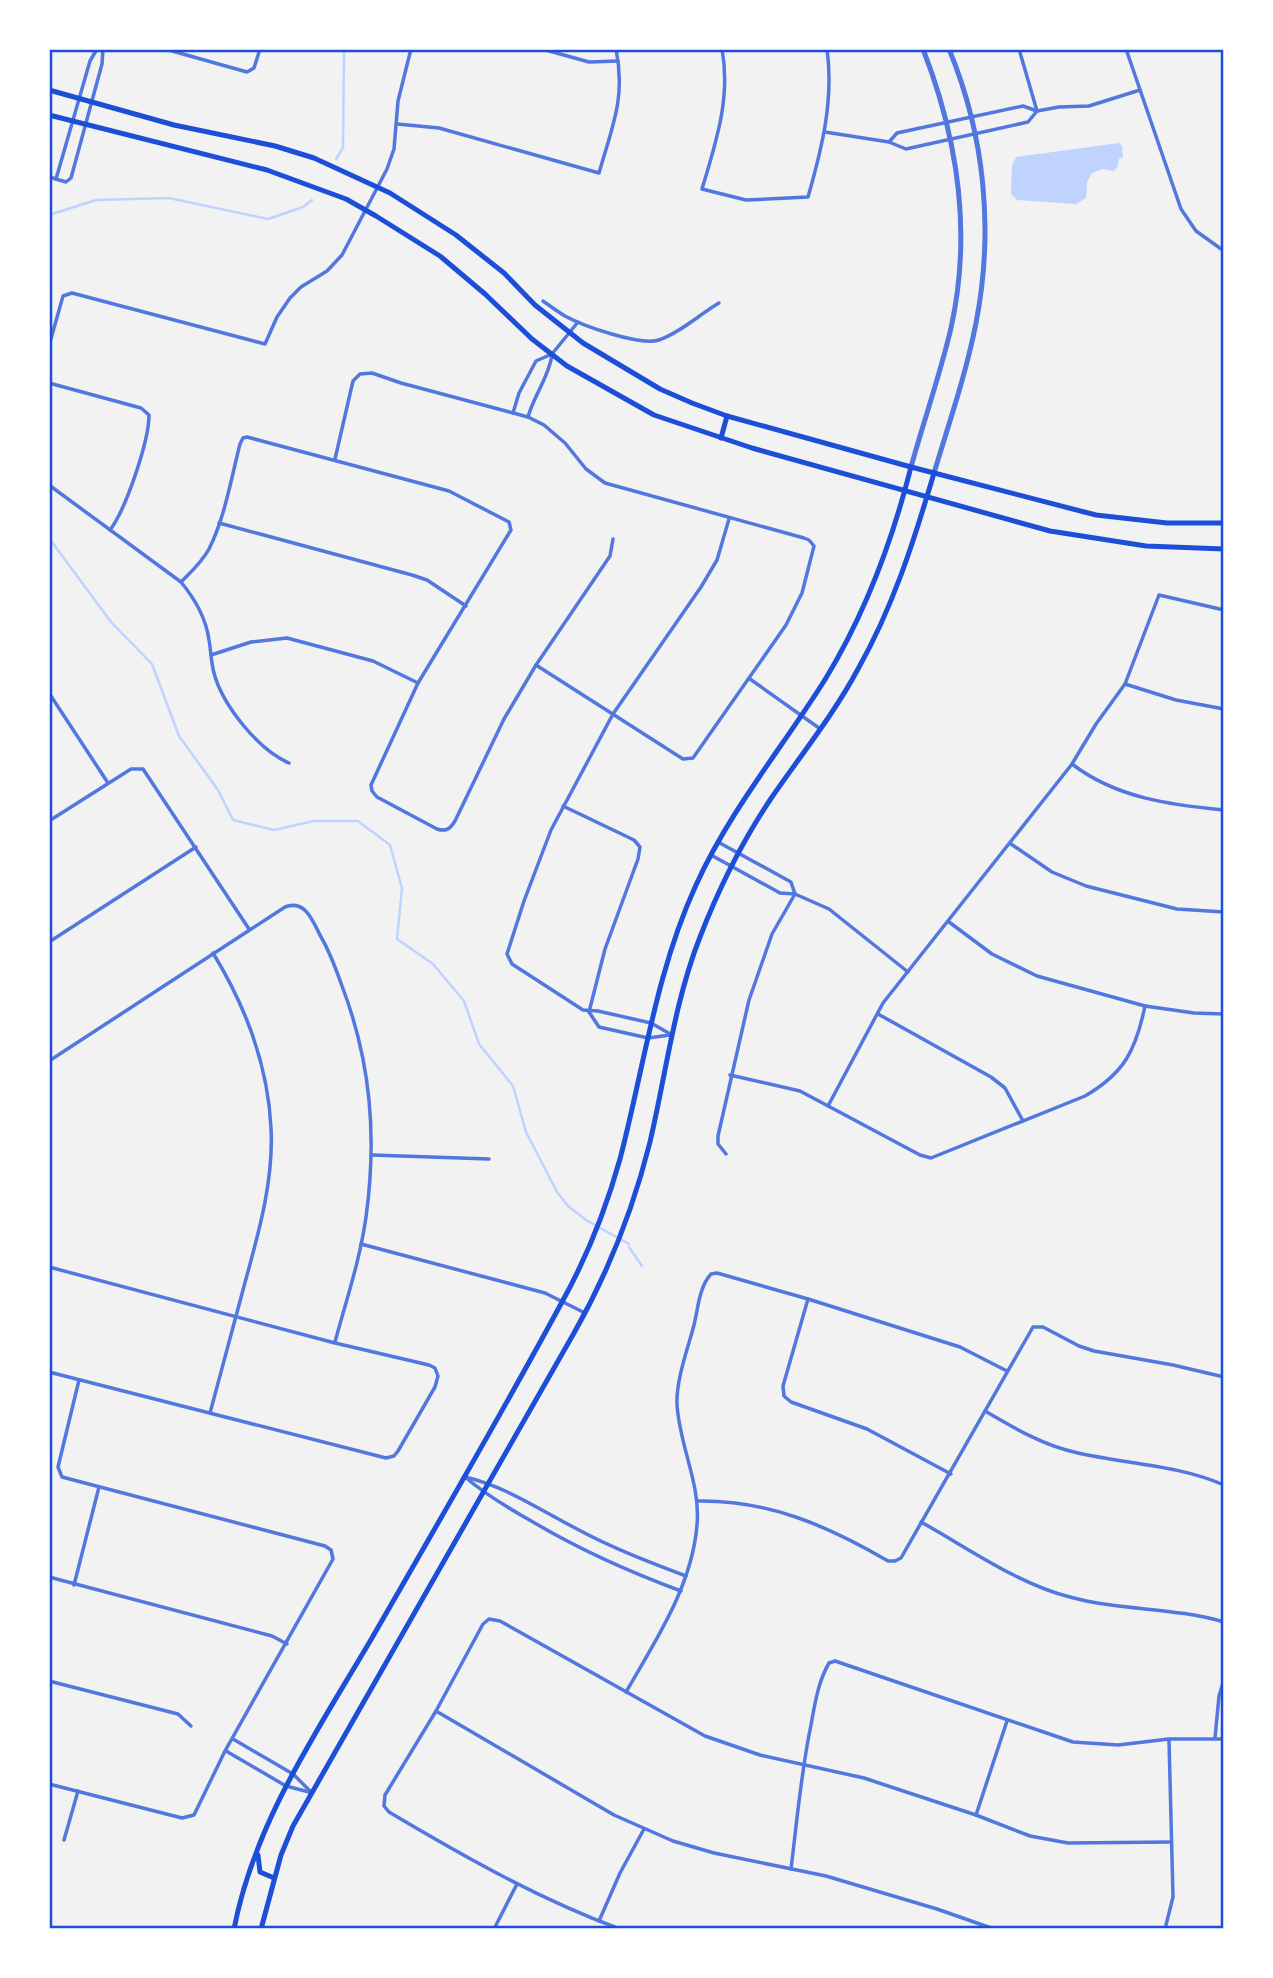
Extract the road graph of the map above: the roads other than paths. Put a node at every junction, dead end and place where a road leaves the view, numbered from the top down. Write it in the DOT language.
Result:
graph roads {
  1 [pos="97,49"];
  2 [pos="103,49"];
  3 [pos="165,49"];
  4 [pos="260,49"];
  5 [pos="411,49"];
  6 [pos="542,49"];
  7 [pos="616,49"];
  8 [pos="722,49"];
  9 [pos="827,49"];
  10 [pos="923,49"];
  11 [pos="949,49"];
  12 [pos="1019,49"];
  13 [pos="1126,49"];
  14 [pos="618,61"];
  15 [pos="49,90"];
  16 [pos="1140,90"];
  17 [pos="79,99"];
  18 [pos="92,103"];
  19 [pos="1037,111"];
  20 [pos="49,115"];
  21 [pos="972,118"];
  22 [pos="72,121"];
  23 [pos="397,124"];
  24 [pos="948,124"];
  25 [pos="85,125"];
  26 [pos="825,132"];
  27 [pos="975,135"];
  28 [pos="952,140"];
  29 [pos="889,142"];
  30 [pos="49,177"];
  31 [pos="56,179"];
  32 [pos="378,187"];
  33 [pos="366,210"];
  34 [pos="1224,251"];
  35 [pos="543,301"];
  36 [pos="719,303"];
  37 [pos="578,322"];
  38 [pos="570,333"];
  39 [pos="49,346"];
  40 [pos="552,354"];
  41 [pos="49,383"];
  42 [pos="513,414"];
  43 [pos="727,416"];
  44 [pos="528,417"];
  45 [pos="721,438"];
  46 [pos="335,459"];
  47 [pos="911,467"];
  48 [pos="933,473"];
  49 [pos="49,485"];
  50 [pos="905,491"];
  51 [pos="927,497"];
  52 [pos="729,519"];
  53 [pos="219,523"];
  54 [pos="1224,523"];
  55 [pos="110,530"];
  56 [pos="613,539"];
  57 [pos="1224,549"];
  58 [pos="181,582"];
  59 [pos="466,606"];
  60 [pos="1224,610"];
  61 [pos="211,654"];
  62 [pos="536,665"];
  63 [pos="749,679"];
  64 [pos="418,683"];
  65 [pos="1125,684"];
  66 [pos="49,693"];
  67 [pos="54,701"];
  68 [pos="49,705"];
  69 [pos="1224,709"];
  70 [pos="613,714"];
  71 [pos="801,715"];
  72 [pos="819,728"];
  73 [pos="289,763"];
  74 [pos="1073,764"];
  75 [pos="108,783"];
  76 [pos="563,806"];
  77 [pos="1224,810"];
  78 [pos="49,821"];
  79 [pos="718,842"];
  80 [pos="1011,844"];
  81 [pos="197,847"];
  82 [pos="739,853"];
  83 [pos="711,855"];
  84 [pos="733,866"];
  85 [pos="795,894"];
  86 [pos="1224,912"];
  87 [pos="948,922"];
  88 [pos="249,929"];
  89 [pos="49,942"];
  90 [pos="213,953"];
  91 [pos="908,972"];
  92 [pos="1145,1006"];
  93 [pos="589,1012"];
  94 [pos="878,1014"];
  95 [pos="1224,1014"];
  96 [pos="651,1023"];
  97 [pos="672,1035"];
  98 [pos="648,1038"];
  99 [pos="49,1061"];
  100 [pos="730,1075"];
  101 [pos="828,1106"];
  102 [pos="1023,1121"];
  103 [pos="726,1154"];
  104 [pos="372,1155"];
  105 [pos="489,1160"];
  106 [pos="361,1244"];
  107 [pos="49,1267"];
  108 [pos="808,1299"];
  109 [pos="563,1301"];
  110 [pos="585,1313"];
  111 [pos="236,1316"];
  112 [pos="335,1343"];
  113 [pos="1007,1371"];
  114 [pos="49,1372"];
  115 [pos="1224,1377"];
  116 [pos="80,1379"];
  117 [pos="985,1411"];
  118 [pos="210,1413"];
  119 [pos="951,1474"];
  120 [pos="465,1477"];
  121 [pos="489,1482"];
  122 [pos="1224,1485"];
  123 [pos="99,1487"];
  124 [pos="483,1493"];
  125 [pos="698,1501"];
  126 [pos="921,1522"];
  127 [pos="686,1576"];
  128 [pos="49,1577"];
  129 [pos="74,1585"];
  130 [pos="681,1591"];
  131 [pos="1224,1622"];
  132 [pos="287,1644"];
  133 [pos="1224,1680"];
  134 [pos="49,1681"];
  135 [pos="626,1692"];
  136 [pos="436,1711"];
  137 [pos="1007,1721"];
  138 [pos="191,1726"];
  139 [pos="232,1738"];
  140 [pos="1215,1738"];
  141 [pos="1169,1739"];
  142 [pos="1224,1739"];
  143 [pos="225,1751"];
  144 [pos="803,1765"];
  145 [pos="293,1774"];
  146 [pos="49,1784"];
  147 [pos="286,1786"];
  148 [pos="78,1791"];
  149 [pos="312,1793"];
  150 [pos="976,1815"];
  151 [pos="644,1829"];
  152 [pos="65,1840"];
  153 [pos="1171,1842"];
  154 [pos="258,1849"];
  155 [pos="791,1869"];
  156 [pos="275,1878"];
  157 [pos="517,1884"];
  158 [pos="599,1921"];
  159 [pos="234,1929"];
  160 [pos="261,1929"];
  161 [pos="494,1929"];
  162 [pos="620,1929"];
  163 [pos="994,1929"];
  164 [pos="1166,1929"];
  1 -- 17 [label="street"];
  2 -- 18 [label="street"];
  3 -- 4 [label="street"];
  5 -- 23 [label="street"];
  6 -- 14 [label="street"];
  7 -- 14 [label="street"];
  8 -- 26 [label="street"];
  9 -- 26 [label="street"];
  10 -- 24 [label="street"];
  11 -- 21 [label="street"];
  12 -- 19 [label="street"];
  13 -- 16 [label="street"];
  14 -- 23 [label="street"];
  15 -- 17 [label="main road"];
  16 -- 19 [label="street"];
  16 -- 34 [label="street"];
  17 -- 18 [label="main road"];
  17 -- 22 [label="street"];
  18 -- 25 [label="street"];
  18 -- 32 [label="main road"];
  19 -- 21 [label="street"];
  19 -- 27 [label="street"];
  20 -- 22 [label="main road"];
  21 -- 24 [label="street"];
  21 -- 27 [label="street"];
  22 -- 25 [label="main road"];
  22 -- 31 [label="street"];
  23 -- 32 [label="street"];
  24 -- 28 [label="street"];
  24 -- 29 [label="street"];
  25 -- 31 [label="street"];
  25 -- 33 [label="main road"];
  26 -- 29 [label="street"];
  27 -- 28 [label="street"];
  27 -- 48 [label="street"];
  28 -- 29 [label="street"];
  28 -- 47 [label="street"];
  30 -- 31 [label="street"];
  32 -- 33 [label="street"];
  32 -- 38 [label="main road"];
  33 -- 39 [label="street"];
  33 -- 40 [label="main road"];
  35 -- 37 [label="street"];
  36 -- 37 [label="street"];
  37 -- 38 [label="street"];
  38 -- 40 [label="street"];
  38 -- 43 [label="main road"];
  40 -- 42 [label="street"];
  40 -- 44 [label="street"];
  40 -- 45 [label="main road"];
  41 -- 55 [label="street"];
  42 -- 44 [label="street"];
  42 -- 46 [label="street"];
  43 -- 45 [label="main road"];
  43 -- 47 [label="main road"];
  44 -- 52 [label="street"];
  45 -- 50 [label="main road"];
  46 -- 53 [label="street"];
  46 -- 59 [label="street"];
  47 -- 48 [label="main road"];
  47 -- 50 [label="main road"];
  48 -- 51 [label="main road"];
  48 -- 54 [label="main road"];
  49 -- 55 [label="street"];
  50 -- 51 [label="main road"];
  50 -- 71 [label="main road"];
  51 -- 57 [label="main road"];
  51 -- 72 [label="main road"];
  52 -- 63 [label="street"];
  52 -- 70 [label="street"];
  53 -- 58 [label="street"];
  53 -- 59 [label="street"];
  55 -- 58 [label="street"];
  56 -- 62 [label="street"];
  58 -- 61 [label="street"];
  59 -- 64 [label="street"];
  60 -- 65 [label="street"];
  61 -- 64 [label="street"];
  61 -- 73 [label="street"];
  62 -- 64 [label="street"];
  62 -- 70 [label="street"];
  63 -- 70 [label="street"];
  63 -- 71 [label="street"];
  65 -- 69 [label="street"];
  65 -- 74 [label="street"];
  66 -- 67 [label="street"];
  67 -- 68 [label="street"];
  67 -- 75 [label="street"];
  70 -- 76 [label="street"];
  71 -- 72 [label="street"];
  71 -- 79 [label="main road"];
  72 -- 82 [label="main road"];
  74 -- 77 [label="street"];
  74 -- 80 [label="street"];
  75 -- 78 [label="street"];
  75 -- 81 [label="street"];
  76 -- 93 [label="street"];
  76 -- 93 [label="street"];
  79 -- 82 [label="street"];
  79 -- 83 [label="main road"];
  80 -- 86 [label="street"];
  80 -- 87 [label="street"];
  81 -- 88 [label="street"];
  81 -- 89 [label="street"];
  82 -- 84 [label="main road"];
  82 -- 85 [label="street"];
  83 -- 84 [label="street"];
  83 -- 96 [label="main road"];
  84 -- 85 [label="street"];
  84 -- 97 [label="main road"];
  85 -- 91 [label="street"];
  85 -- 100 [label="street"];
  87 -- 91 [label="street"];
  87 -- 92 [label="street"];
  88 -- 90 [label="street"];
  88 -- 104 [label="street"];
  90 -- 99 [label="street"];
  90 -- 111 [label="street"];
  91 -- 94 [label="street"];
  92 -- 95 [label="street"];
  92 -- 102 [label="street"];
  93 -- 96 [label="street"];
  93 -- 98 [label="street"];
  94 -- 101 [label="street"];
  94 -- 102 [label="street"];
  96 -- 97 [label="street"];
  96 -- 98 [label="main road"];
  97 -- 98 [label="street"];
  97 -- 110 [label="main road"];
  98 -- 109 [label="main road"];
  100 -- 101 [label="street"];
  100 -- 103 [label="street"];
  101 -- 102 [label="street"];
  104 -- 105 [label="street"];
  104 -- 106 [label="street"];
  106 -- 109 [label="street"];
  106 -- 112 [label="street"];
  107 -- 111 [label="street"];
  108 -- 113 [label="street"];
  108 -- 119 [label="street"];
  108 -- 125 [label="street"];
  109 -- 110 [label="street"];
  109 -- 120 [label="main road"];
  110 -- 121 [label="main road"];
  111 -- 112 [label="street"];
  111 -- 118 [label="street"];
  112 -- 118 [label="street"];
  113 -- 115 [label="street"];
  113 -- 117 [label="street"];
  114 -- 116 [label="street"];
  116 -- 118 [label="street"];
  116 -- 123 [label="street"];
  117 -- 119 [label="street"];
  117 -- 122 [label="street"];
  119 -- 126 [label="street"];
  120 -- 121 [label="street"];
  120 -- 124 [label="street"];
  120 -- 145 [label="main road"];
  121 -- 124 [label="main road"];
  121 -- 127 [label="street"];
  123 -- 129 [label="street"];
  123 -- 132 [label="street"];
  124 -- 130 [label="street"];
  124 -- 149 [label="main road"];
  125 -- 126 [label="street"];
  125 -- 127 [label="street"];
  126 -- 131 [label="street"];
  127 -- 130 [label="street"];
  128 -- 129 [label="street"];
  129 -- 132 [label="street"];
  130 -- 135 [label="street"];
  132 -- 139 [label="street"];
  133 -- 140 [label="street"];
  134 -- 138 [label="street"];
  135 -- 136 [label="street"];
  135 -- 144 [label="street"];
  136 -- 151 [label="street"];
  136 -- 157 [label="street"];
  137 -- 141 [label="street"];
  137 -- 144 [label="street"];
  137 -- 150 [label="street"];
  139 -- 143 [label="street"];
  139 -- 145 [label="street"];
  140 -- 141 [label="street"];
  140 -- 142 [label="street"];
  141 -- 153 [label="street"];
  143 -- 147 [label="street"];
  143 -- 148 [label="street"];
  144 -- 150 [label="street"];
  144 -- 155 [label="street"];
  145 -- 147 [label="main road"];
  145 -- 149 [label="street"];
  146 -- 148 [label="street"];
  147 -- 149 [label="street"];
  147 -- 154 [label="main road"];
  148 -- 152 [label="street"];
  149 -- 156 [label="main road"];
  150 -- 153 [label="street"];
  151 -- 155 [label="street"];
  151 -- 158 [label="street"];
  153 -- 164 [label="street"];
  154 -- 156 [label="main road"];
  154 -- 159 [label="main road"];
  155 -- 163 [label="street"];
  156 -- 160 [label="main road"];
  157 -- 158 [label="street"];
  157 -- 161 [label="street"];
  158 -- 162 [label="street"];
}
